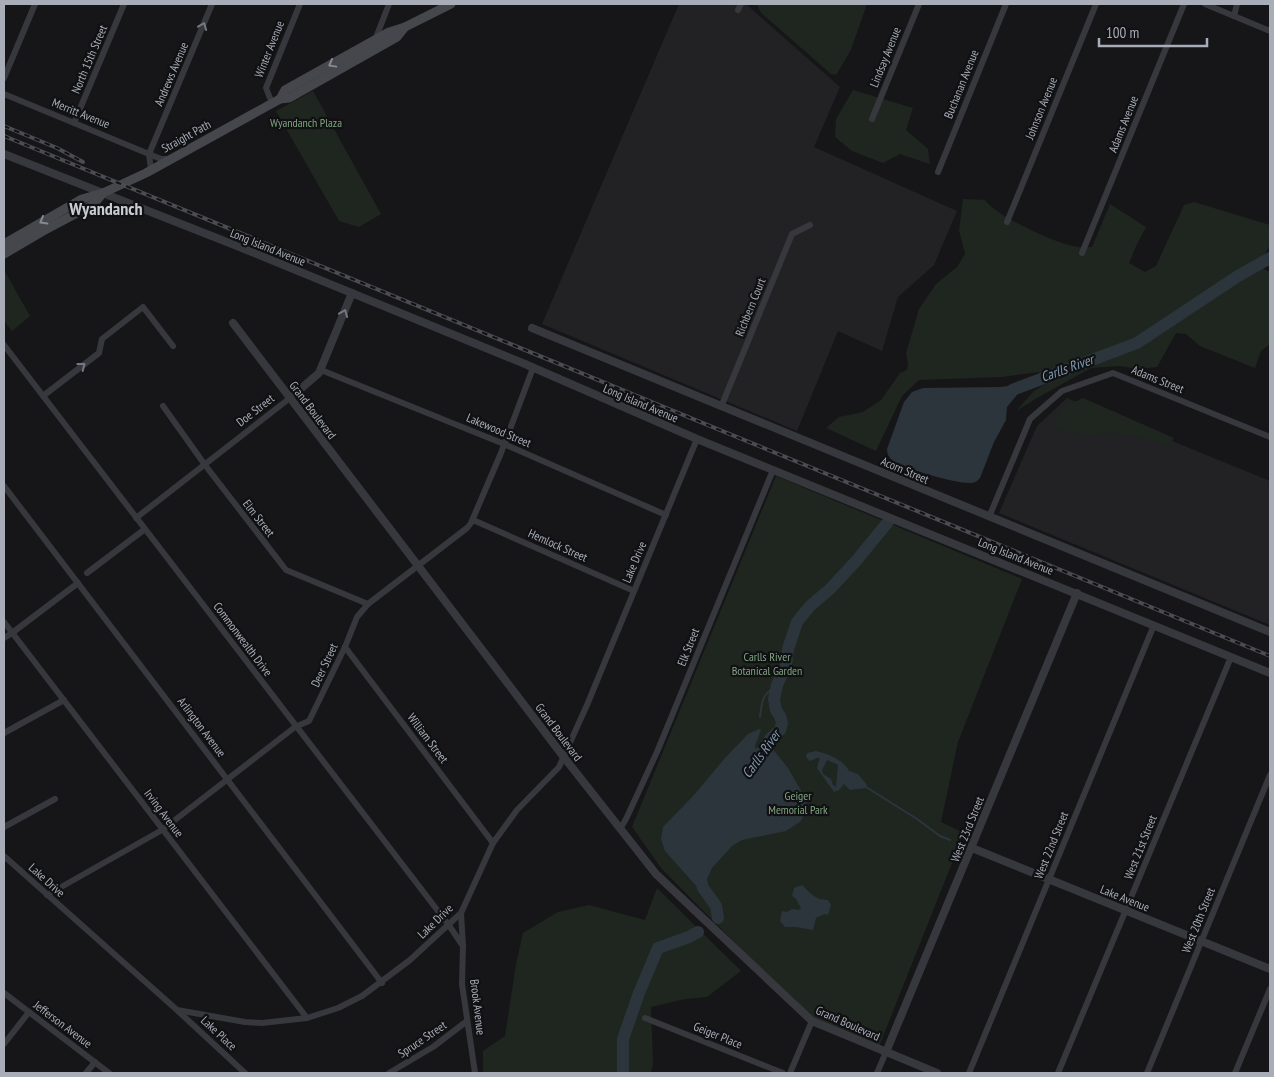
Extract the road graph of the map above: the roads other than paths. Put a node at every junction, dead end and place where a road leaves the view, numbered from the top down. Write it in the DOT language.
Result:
graph roads {
  1 [pos="35,4"];
  2 [pos="124,4"];
  3 [pos="212,4"];
  4 [pos="300,4"];
  5 [pos="389,4"];
  6 [pos="451,4"];
  7 [pos="919,4"];
  8 [pos="1006,4"];
  9 [pos="1096,4"];
  10 [pos="1184,4"];
  11 [pos="1205,4"];
  12 [pos="1237,4"];
  13 [pos="1234,16"];
  14 [pos="406,27"];
  15 [pos="1270,31"];
  16 [pos="374,40"];
  17 [pos="4,78"];
  18 [pos="4,94"];
  19 [pos="276,101"];
  20 [pos="872,119"];
  21 [pos="74,123"];
  22 [pos="4,154"];
  23 [pos="149,154"];
  24 [pos="171,158"];
  25 [pos="151,170"];
  26 [pos="938,172"];
  27 [pos="103,193"];
  28 [pos="1007,222"];
  29 [pos="810,225"];
  30 [pos="4,244"];
  31 [pos="1082,253"];
  32 [pos="4,254"];
  33 [pos="352,293"];
  34 [pos="233,323"];
  35 [pos="532,328"];
  36 [pos="4,345"];
  37 [pos="173,346"];
  38 [pos="533,368"];
  39 [pos="321,370"];
  40 [pos="44,396"];
  41 [pos="290,398"];
  42 [pos="163,406"];
  43 [pos="721,407"];
  44 [pos="1270,437"];
  45 [pos="697,439"];
  46 [pos="504,444"];
  47 [pos="204,465"];
  48 [pos="773,470"];
  49 [pos="4,486"];
  50 [pos="666,515"];
  51 [pos="989,517"];
  52 [pos="136,518"];
  53 [pos="473,520"];
  54 [pos="144,529"];
  55 [pos="418,566"];
  56 [pos="87,573"];
  57 [pos="78,583"];
  58 [pos="634,591"];
  59 [pos="1077,593"];
  60 [pos="368,604"];
  61 [pos="4,622"];
  62 [pos="1154,625"];
  63 [pos="1270,632"];
  64 [pos="12,633"];
  65 [pos="4,638"];
  66 [pos="345,648"];
  67 [pos="1231,657"];
  68 [pos="1270,673"];
  69 [pos="64,700"];
  70 [pos="296,727"];
  71 [pos="4,734"];
  72 [pos="563,756"];
  73 [pos="1270,775"];
  74 [pos="228,780"];
  75 [pos="55,799"];
  76 [pos="4,827"];
  77 [pos="620,829"];
  78 [pos="162,830"];
  79 [pos="493,843"];
  80 [pos="972,848"];
  81 [pos="4,856"];
  82 [pos="1050,879"];
  83 [pos="47,895"];
  84 [pos="1126,911"];
  85 [pos="461,913"];
  86 [pos="448,924"];
  87 [pos="1201,941"];
  88 [pos="463,946"];
  89 [pos="1270,969"];
  90 [pos="382,982"];
  91 [pos="1270,989"];
  92 [pos="4,992"];
  93 [pos="177,1010"];
  94 [pos="29,1012"];
  95 [pos="307,1018"];
  96 [pos="645,1018"];
  97 [pos="467,1021"];
  98 [pos="812,1021"];
  99 [pos="4,1044"];
  100 [pos="886,1052"];
  101 [pos="95,1062"];
  102 [pos="86,1073"];
  103 [pos="109,1073"];
  104 [pos="245,1073"];
  105 [pos="389,1073"];
  106 [pos="476,1073"];
  107 [pos="783,1073"];
  108 [pos="790,1073"];
  109 [pos="877,1073"];
  110 [pos="938,1073"];
  111 [pos="969,1073"];
  112 [pos="1058,1073"];
  113 [pos="1147,1073"];
  114 [pos="1235,1073"];
  1 -- 17 [label="street"];
  2 -- 21 [label="street, North 15th Street"];
  23 -- 3 [label="street, Andrews Avenue, one-way"];
  4 -- 19 [label="street, Winter Avenue"];
  5 -- 16 [label="street"];
  6 -- 14 [label="main road, Straight Path"];
  7 -- 20 [label="street, Lindsay Avenue"];
  8 -- 26 [label="street, Buchanan Avenue"];
  9 -- 28 [label="street, Johnson Avenue"];
  10 -- 31 [label="street, Adams Avenue"];
  11 -- 13 [label="street"];
  12 -- 13 [label="street"];
  13 -- 15 [label="street"];
  14 -- 16 [label="main road, Straight Path"];
  14 -- 19 [label="main road, Straight Path"];
  16 -- 19 [label="main road, Straight Path, one-way"];
  18 -- 21 [label="street, Merritt Avenue"];
  19 -- 24 [label="main road, Straight Path"];
  21 -- 23 [label="street, Merritt Avenue"];
  22 -- 27 [label="street, Long Island Avenue"];
  23 -- 24 [label="street, Merritt Avenue"];
  23 -- 25 [label="street"];
  24 -- 25 [label="main road, Straight Path"];
  25 -- 27 [label="main road, Straight Path"];
  27 -- 30 [label="main road, Straight Path, one-way"];
  27 -- 32 [label="main road, Straight Path"];
  27 -- 33 [label="street, Long Island Avenue"];
  29 -- 43 [label="street, Richbern Court"];
  33 -- 38 [label="street, Long Island Avenue"];
  39 -- 33 [label="street, Doe Street, one-way"];
  34 -- 41 [label="street, Grand Boulevard"];
  35 -- 43 [label="street, Acorn Street"];
  36 -- 40 [label="street, Commonwealth Drive"];
  40 -- 37 [label="street, one-way"];
  38 -- 45 [label="street, Long Island Avenue"];
  38 -- 46 [label="street, Deer Street"];
  39 -- 41 [label="street, Doe Street"];
  39 -- 46 [label="street, Lakewood Street"];
  40 -- 52 [label="street, Commonwealth Drive"];
  41 -- 47 [label="street, Doe Street"];
  41 -- 55 [label="street, Grand Boulevard"];
  42 -- 47 [label="street, Elm Street"];
  43 -- 51 [label="street, Acorn Street"];
  44 -- 51 [label="street, Adams Street"];
  45 -- 48 [label="street, Long Island Avenue"];
  45 -- 50 [label="street, Lake Drive"];
  46 -- 50 [label="street, Lakewood Street"];
  46 -- 53 [label="street, Deer Street"];
  47 -- 52 [label="street, Doe Street"];
  47 -- 60 [label="street, Elm Street"];
  48 -- 59 [label="street, Long Island Avenue"];
  48 -- 77 [label="street, Elk Street"];
  49 -- 57 [label="street, Arlington Avenue"];
  50 -- 58 [label="street, Lake Drive"];
  51 -- 63 [label="street, Acorn Street"];
  52 -- 54 [label="street, Commonwealth Drive"];
  53 -- 55 [label="street, Deer Street"];
  53 -- 58 [label="street, Hemlock Street"];
  54 -- 56 [label="street"];
  54 -- 70 [label="street, Commonwealth Drive"];
  55 -- 60 [label="street, Deer Street"];
  55 -- 72 [label="street, Grand Boulevard"];
  57 -- 64 [label="street"];
  57 -- 74 [label="street, Arlington Avenue"];
  58 -- 72 [label="street, Lake Drive"];
  59 -- 62 [label="street, Long Island Avenue"];
  59 -- 80 [label="street, West 23rd Street"];
  60 -- 66 [label="street, Deer Street"];
  61 -- 64 [label="street, Irving Avenue"];
  62 -- 67 [label="street, Long Island Avenue"];
  62 -- 82 [label="street, West 22nd Street"];
  64 -- 65 [label="street"];
  64 -- 69 [label="street, Irving Avenue"];
  66 -- 70 [label="street, Deer Street"];
  66 -- 79 [label="street, William Street"];
  67 -- 68 [label="street, Long Island Avenue"];
  67 -- 84 [label="street, West 21st Street"];
  69 -- 71 [label="street"];
  69 -- 78 [label="street, Irving Avenue"];
  70 -- 74 [label="street, Deer Street"];
  70 -- 86 [label="street, Commonwealth Drive"];
  72 -- 77 [label="street, Grand Boulevard"];
  72 -- 79 [label="street, Lake Drive"];
  73 -- 87 [label="street, West 20th Street"];
  74 -- 78 [label="street, Deer Street"];
  74 -- 90 [label="street, Arlington Avenue"];
  75 -- 76 [label="street"];
  77 -- 98 [label="street, Grand Boulevard"];
  78 -- 83 [label="street, Deer Street"];
  78 -- 95 [label="street, Irving Avenue"];
  79 -- 85 [label="street, Lake Drive"];
  80 -- 82 [label="street, Lake Avenue"];
  80 -- 100 [label="street, West 23rd Street"];
  81 -- 83 [label="street, Lake Drive"];
  82 -- 84 [label="street, Lake Avenue"];
  82 -- 111 [label="street, West 22nd Street"];
  83 -- 93 [label="street, Lake Drive"];
  84 -- 87 [label="street, Lake Avenue"];
  84 -- 112 [label="street, West 21st Street"];
  85 -- 86 [label="street, Lake Drive"];
  85 -- 88 [label="street, Brook Avenue"];
  86 -- 88 [label="street, Commonwealth Drive"];
  86 -- 90 [label="street, Lake Drive"];
  87 -- 89 [label="street, Lake Avenue"];
  87 -- 113 [label="street, West 20th Street"];
  88 -- 97 [label="street, Brook Avenue"];
  90 -- 95 [label="street, Lake Drive"];
  91 -- 114 [label="street"];
  92 -- 94 [label="street, Jefferson Avenue"];
  93 -- 95 [label="street, Lake Drive"];
  93 -- 104 [label="street, Lake Place"];
  94 -- 99 [label="street"];
  94 -- 101 [label="street, Jefferson Avenue"];
  96 -- 107 [label="street, Geiger Place"];
  97 -- 105 [label="street, Spruce Street"];
  97 -- 106 [label="street, Brook Avenue"];
  98 -- 100 [label="street, Grand Boulevard"];
  98 -- 108 [label="street"];
  100 -- 109 [label="street, West 23rd Street"];
  100 -- 110 [label="street, Grand Boulevard"];
  101 -- 102 [label="street"];
  101 -- 103 [label="street, Jefferson Avenue"];
}
